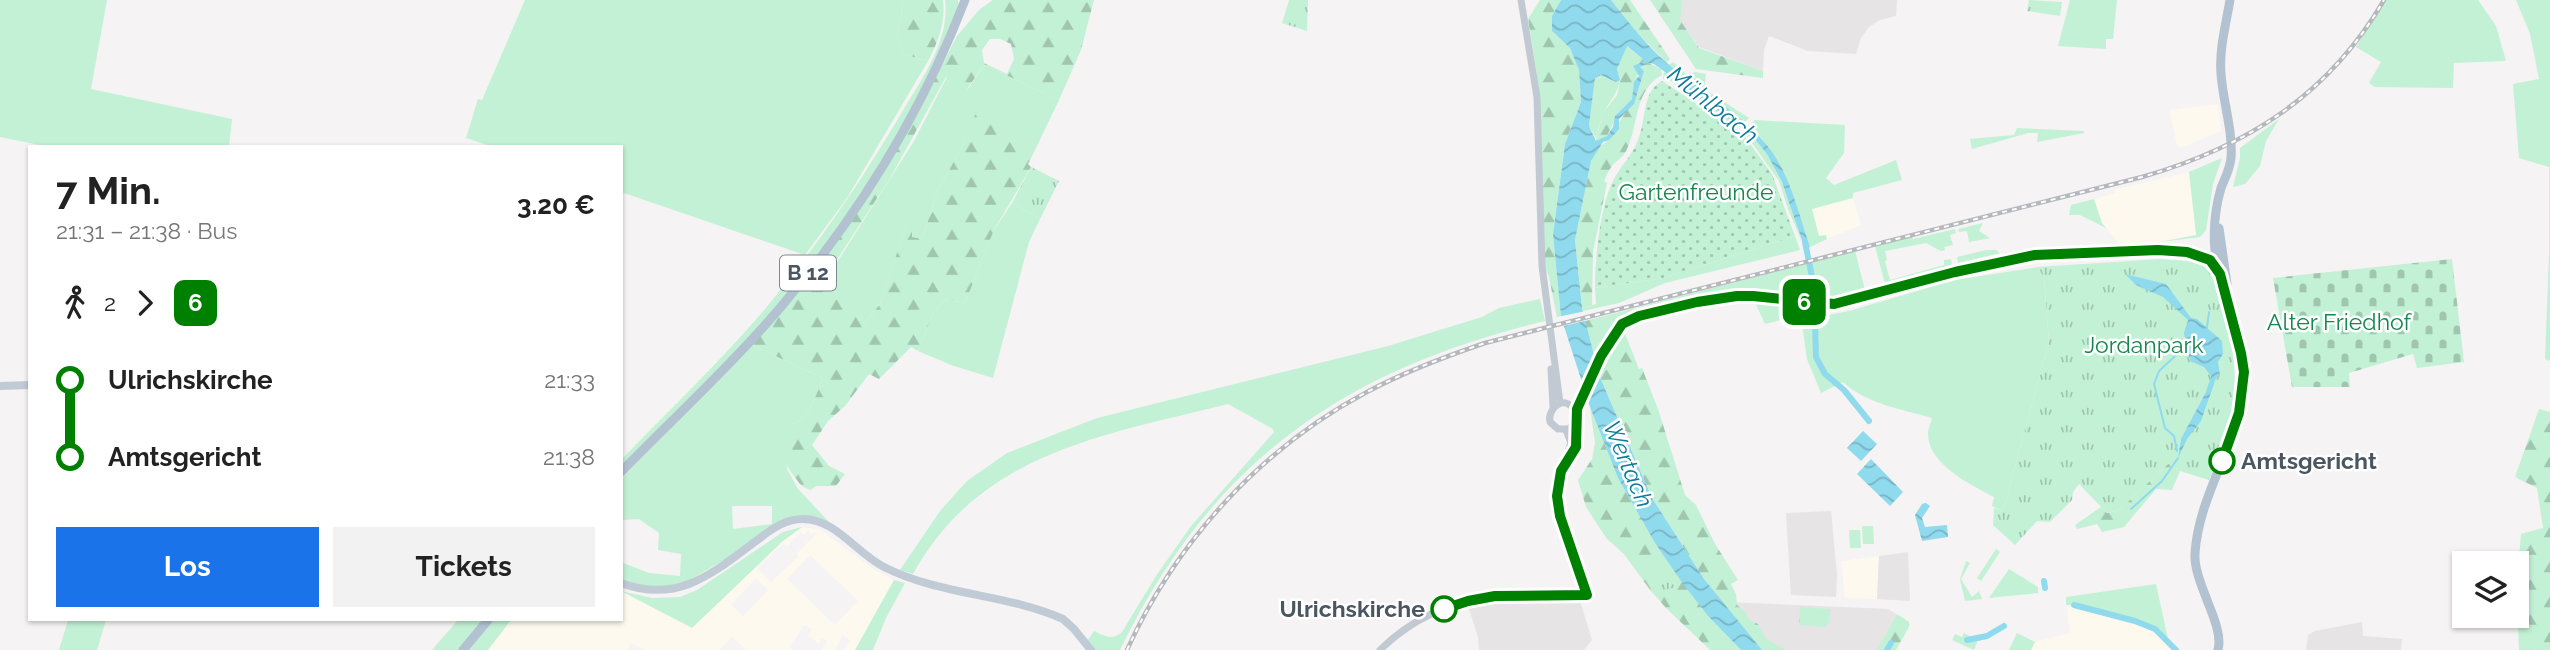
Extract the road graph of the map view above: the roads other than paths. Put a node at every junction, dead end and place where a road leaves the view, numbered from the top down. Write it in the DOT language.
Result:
graph roads {
  1 [pos="965,0"];
  2 [pos="1521,0"];
  3 [pos="2230,0"];
  4 [pos="28,385"];
  5 [pos="0,386"];
  6 [pos="1556,405"];
  7 [pos="1575,422"];
  8 [pos="1566,430"];
  9 [pos="1574,443"];
  10 [pos="623,470"];
  11 [pos="623,584"];
  12 [pos="487,621"];
  13 [pos="463,650"];
  14 [pos="1091,650"];
  15 [pos="1380,650"];
  16 [pos="2218,650"];
  1 -- 10 [label="main road, B 12"];
  2 -- 6 [label="street"];
  3 -- 16 [label="main road"];
  4 -- 5 [label="main road"];
  6 -- 7 [label="street"];
  6 -- 8 [label="street"];
  7 -- 8 [label="street"];
  7 -- 9 [label="street"];
  8 -- 9 [label="street"];
  9 -- 15 [label="street"];
  11 -- 14 [label="main road"];
  12 -- 13 [label="main road"];
}
